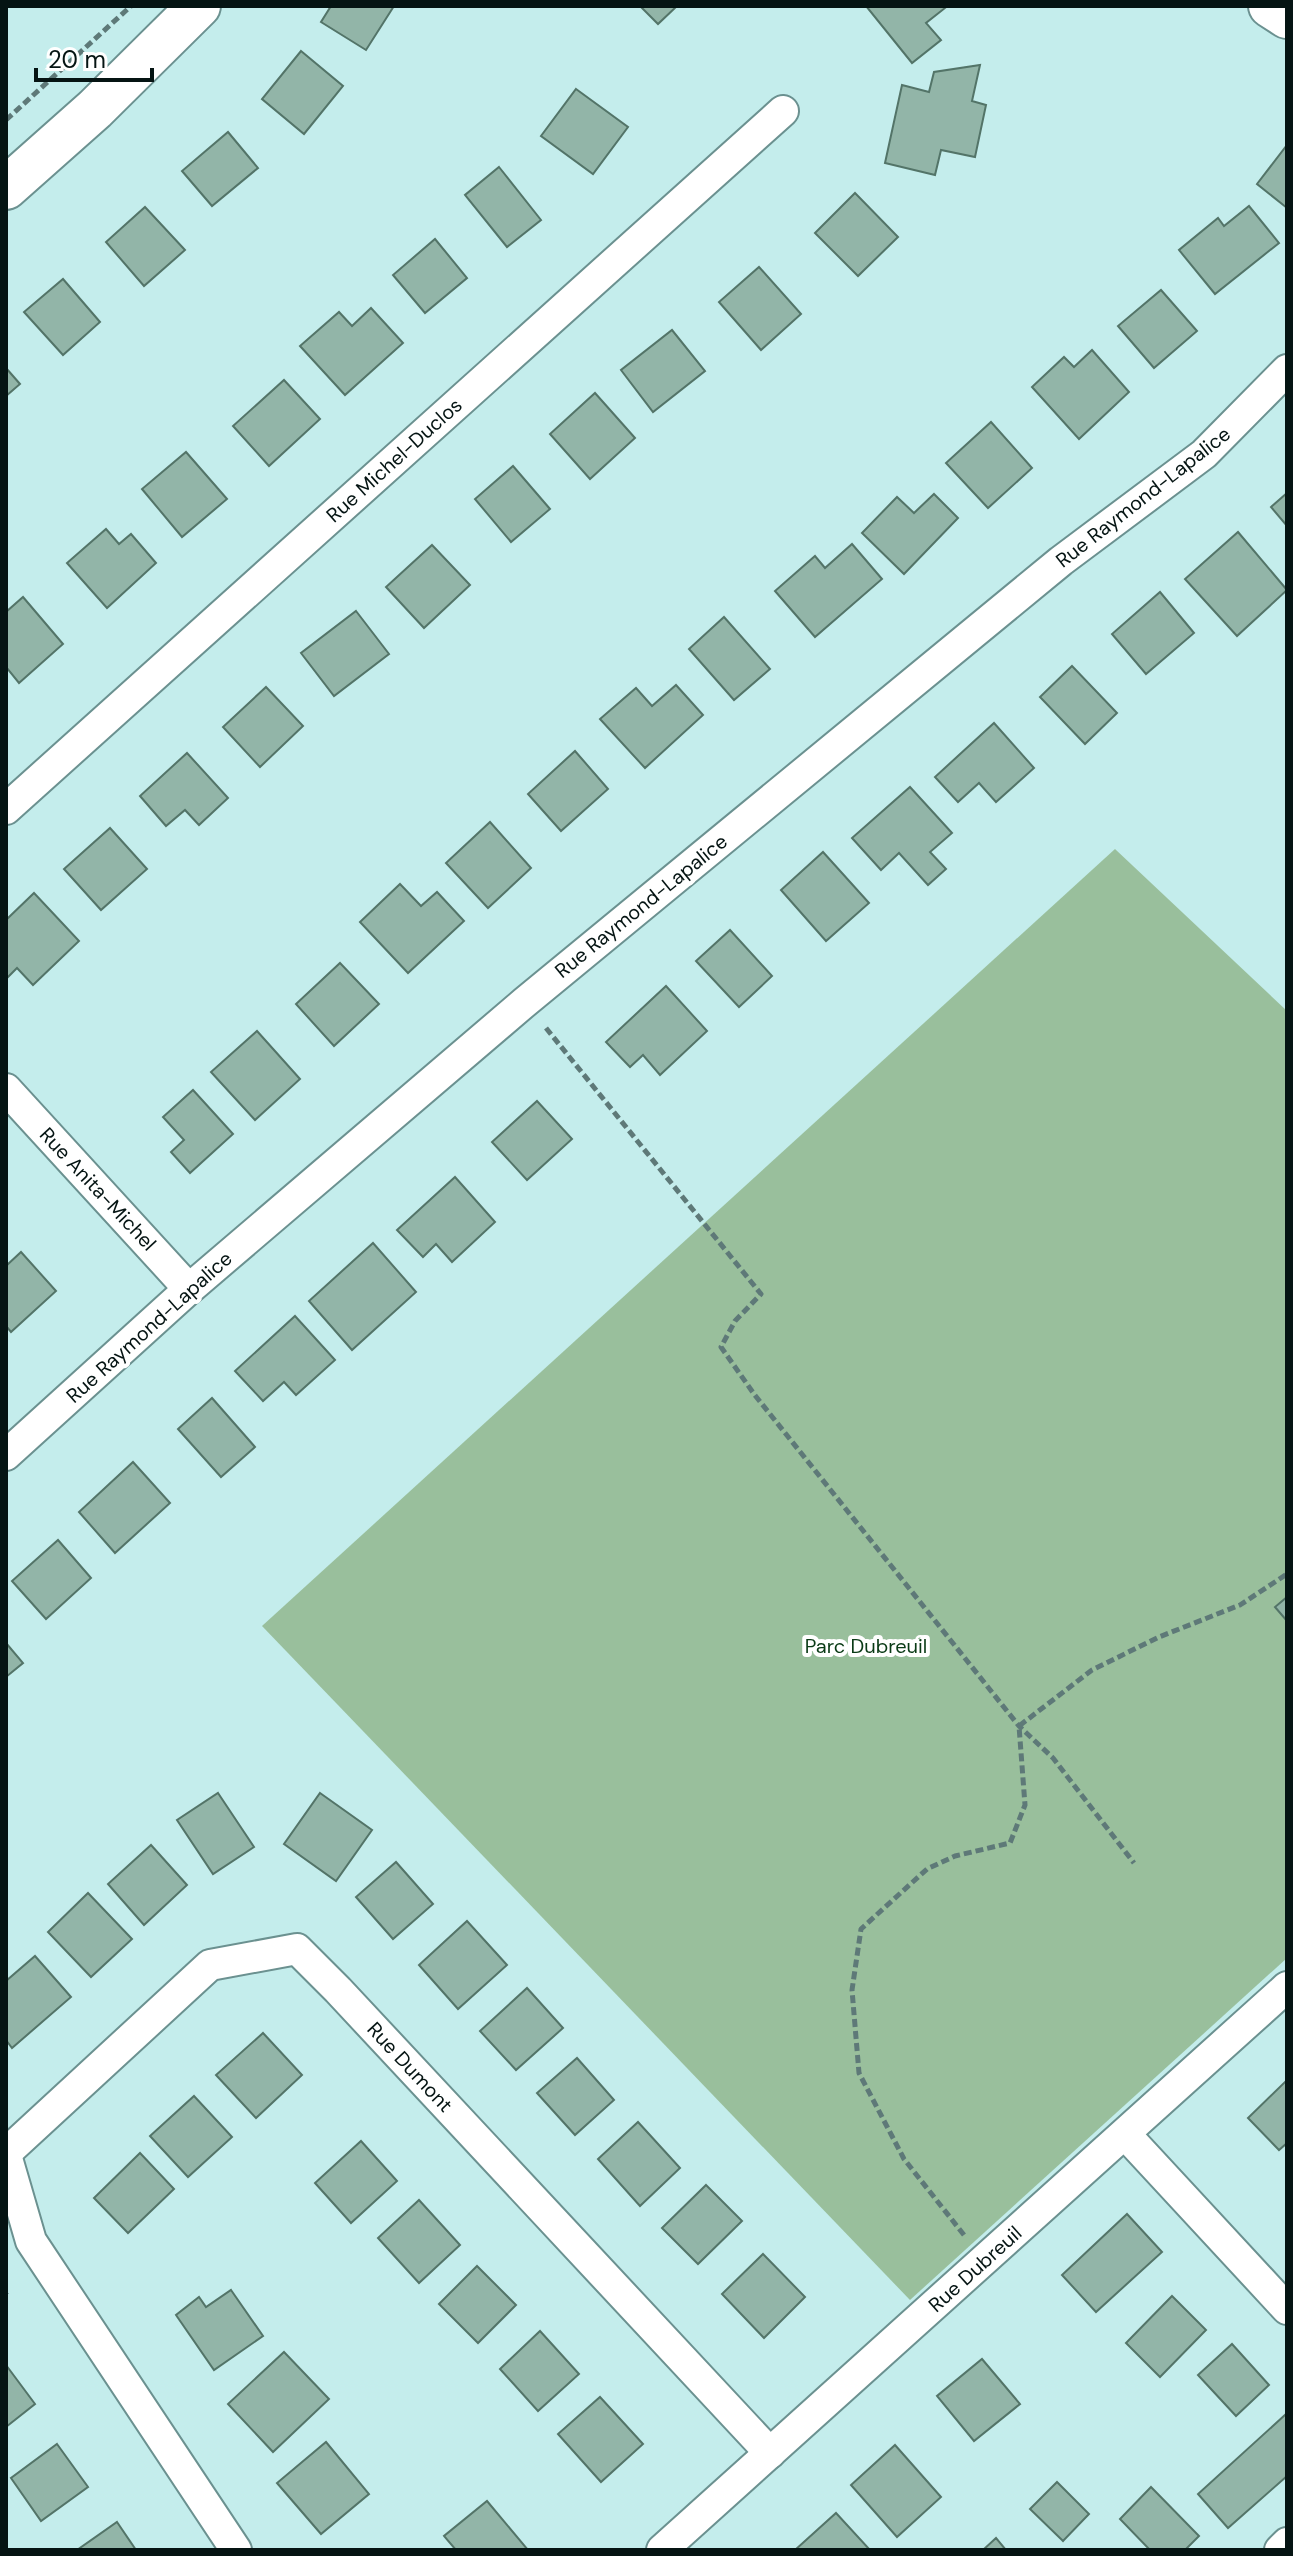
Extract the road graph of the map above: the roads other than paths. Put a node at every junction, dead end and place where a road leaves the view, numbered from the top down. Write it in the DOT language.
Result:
graph roads {
  1 [pos="199,6"];
  2 [pos="1270,6"];
  3 [pos="1287,17"];
  4 [pos="783,111"];
  5 [pos="6,188"];
  6 [pos="1287,370"];
  7 [pos="6,809"];
  8 [pos="6,1089"];
  9 [pos="189,1289"];
  10 [pos="6,1455"];
  11 [pos="1287,1987"];
  12 [pos="1125,2134"];
  13 [pos="6,2154"];
  14 [pos="1287,2309"];
  15 [pos="770,2453"];
  16 [pos="1287,2543"];
  17 [pos="236,2550"];
  18 [pos="662,2550"];
  19 [pos="1280,2550"];
  1 -- 5 [label="street"];
  2 -- 3 [label="street"];
  4 -- 7 [label="street, Rue Michel-Duclos"];
  6 -- 9 [label="street, Rue Raymond-Lapalice"];
  8 -- 9 [label="street, Rue Anita-Michel"];
  9 -- 10 [label="street, Rue Raymond-Lapalice"];
  11 -- 12 [label="street, Rue Dubreuil"];
  12 -- 14 [label="street"];
  12 -- 15 [label="street, Rue Dubreuil"];
  13 -- 15 [label="street, Rue Dumont"];
  13 -- 17 [label="street, Rue Dumont"];
  15 -- 18 [label="street, Rue Dubreuil"];
  16 -- 19 [label="street"];
}
